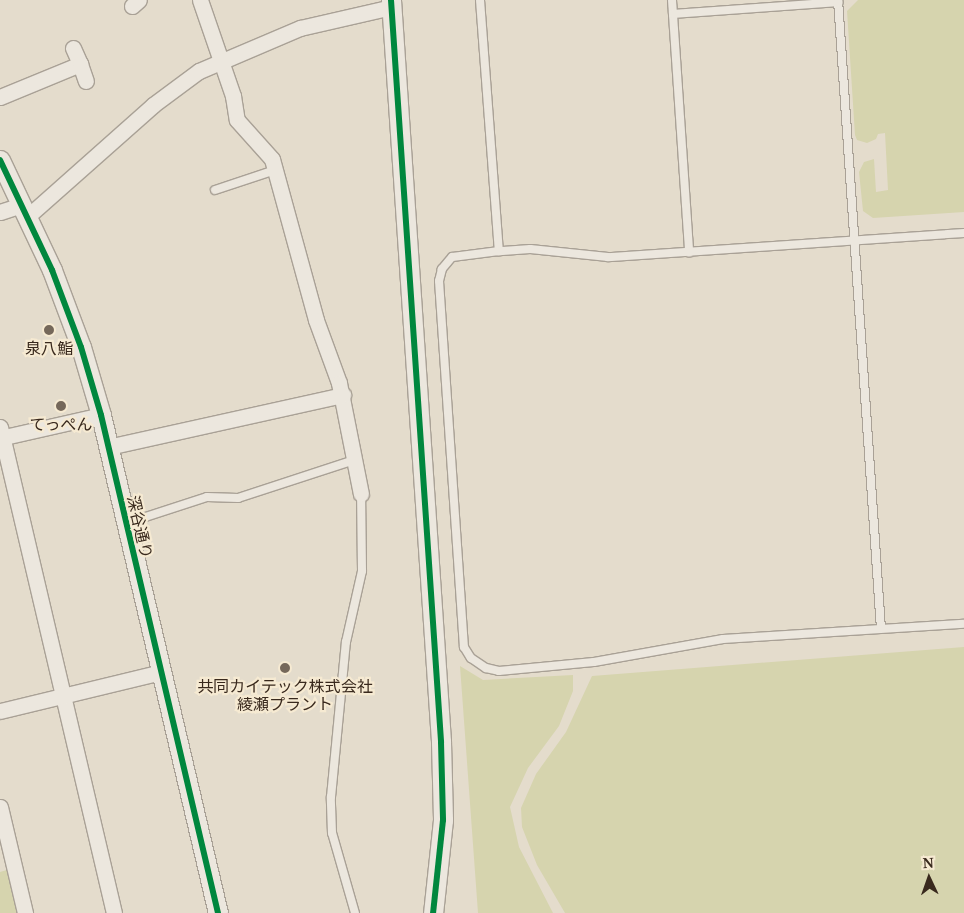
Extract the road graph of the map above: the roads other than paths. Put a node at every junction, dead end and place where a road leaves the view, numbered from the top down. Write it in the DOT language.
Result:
graph roads {
  1 [pos="200,0"];
  2 [pos="480,0"];
  3 [pos="672,0"];
  4 [pos="839,1"];
  5 [pos="391,3"];
  6 [pos="673,14"];
  7 [pos="73,48"];
  8 [pos="221,62"];
  9 [pos="80,64"];
  10 [pos="86,81"];
  11 [pos="0,97"];
  12 [pos="0,160"];
  13 [pos="275,170"];
  14 [pos="215,190"];
  15 [pos="25,211"];
  16 [pos="0,212"];
  17 [pos="964,233"];
  18 [pos="855,240"];
  19 [pos="499,251"];
  20 [pos="689,252"];
  21 [pos="342,395"];
  22 [pos="101,415"];
  23 [pos="1,434"];
  24 [pos="108,448"];
  25 [pos="354,460"];
  26 [pos="361,494"];
  27 [pos="125,524"];
  28 [pos="964,624"];
  29 [pos="881,629"];
  30 [pos="161,672"];
  31 [pos="63,695"];
  32 [pos="0,711"];
  33 [pos="0,807"];
  34 [pos="25,913"];
  35 [pos="114,913"];
  36 [pos="218,913"];
  37 [pos="355,913"];
  38 [pos="434,913"];
  1 -- 8 [label="street"];
  2 -- 19 [label="lane"];
  3 -- 6 [label="lane"];
  4 -- 6 [label="lane"];
  4 -- 18 [label="lane"];
  5 -- 8 [label="street"];
  5 -- 38 [label="street"];
  6 -- 20 [label="lane"];
  7 -- 9 [label="street"];
  8 -- 13 [label="street"];
  8 -- 15 [label="street"];
  9 -- 10 [label="street"];
  9 -- 11 [label="street"];
  12 -- 15 [label="street, 深谷通り"];
  13 -- 14 [label="lane"];
  13 -- 21 [label="street"];
  15 -- 16 [label="street"];
  15 -- 22 [label="street, 深谷通り"];
  17 -- 18 [label="lane"];
  18 -- 20 [label="lane"];
  18 -- 29 [label="lane"];
  19 -- 20 [label="lane"];
  19 -- 29 [label="lane"];
  21 -- 24 [label="street"];
  21 -- 25 [label="street"];
  22 -- 23 [label="street"];
  22 -- 24 [label="street, 深谷通り"];
  23 -- 31 [label="street"];
  24 -- 27 [label="street, 深谷通り"];
  25 -- 26 [label="street"];
  25 -- 27 [label="lane"];
  26 -- 37 [label="lane"];
  27 -- 30 [label="street, 深谷通り"];
  28 -- 29 [label="lane"];
  30 -- 31 [label="street"];
  30 -- 36 [label="street, 深谷通り"];
  31 -- 32 [label="street"];
  31 -- 35 [label="street"];
  33 -- 34 [label="street"];
}
